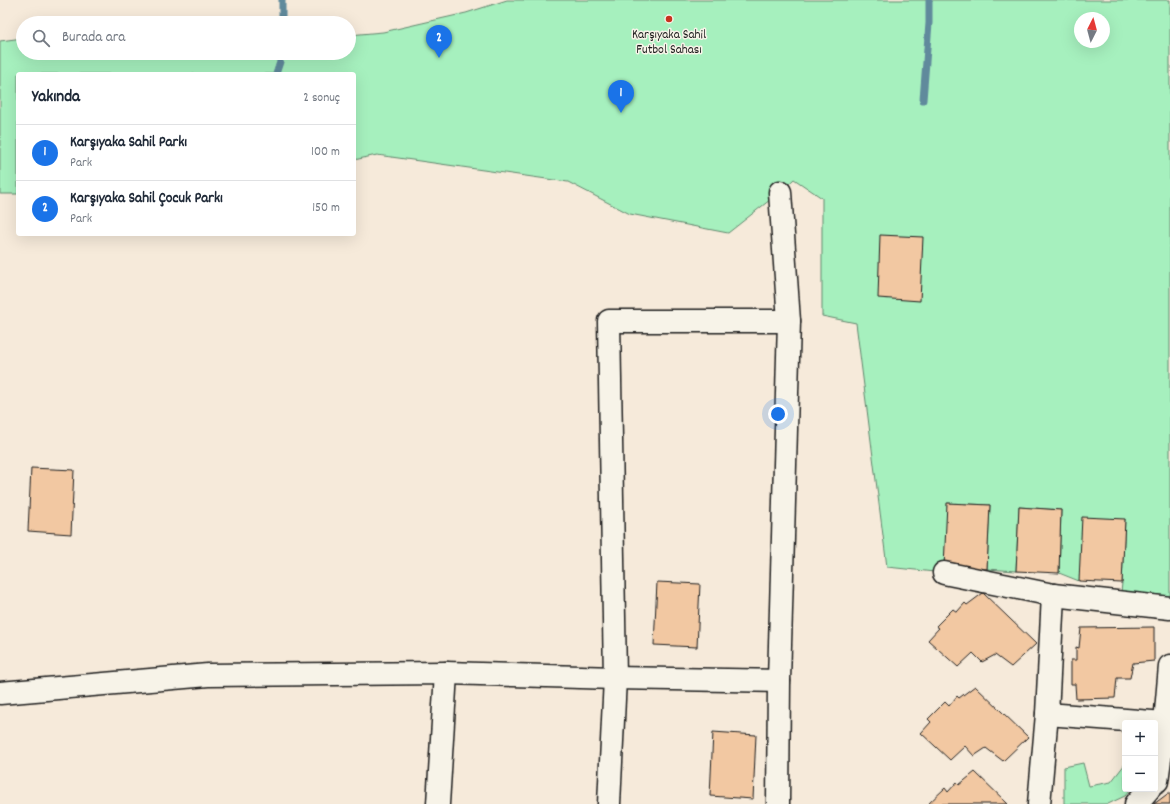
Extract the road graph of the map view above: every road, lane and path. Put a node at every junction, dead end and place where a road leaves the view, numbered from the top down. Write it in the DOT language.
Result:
graph roads {
  1 [pos="780,192"];
  2 [pos="789,321"];
  3 [pos="944,573"];
  4 [pos="1053,595"];
  5 [pos="1170,608"];
  6 [pos="1170,666"];
  7 [pos="446,673"];
  8 [pos="615,678"];
  9 [pos="779,681"];
  10 [pos="0,693"];
  11 [pos="1046,714"];
  12 [pos="1165,723"];
  13 [pos="1158,773"];
  14 [pos="1146,792"];
  15 [pos="438,804"];
  16 [pos="609,804"];
  17 [pos="778,804"];
  18 [pos="1039,804"];
  19 [pos="1136,804"];
  1 -- 2 [label="street"];
  2 -- 8 [label="street"];
  2 -- 9 [label="street"];
  3 -- 4 [label="street"];
  4 -- 5 [label="street"];
  4 -- 11 [label="street"];
  6 -- 12 [label="street"];
  7 -- 8 [label="street"];
  7 -- 10 [label="street"];
  7 -- 15 [label="street"];
  8 -- 9 [label="street"];
  8 -- 16 [label="street"];
  9 -- 17 [label="street"];
  11 -- 12 [label="street"];
  11 -- 18 [label="street"];
  12 -- 13 [label="street"];
  14 -- 19 [label="street"];
}
